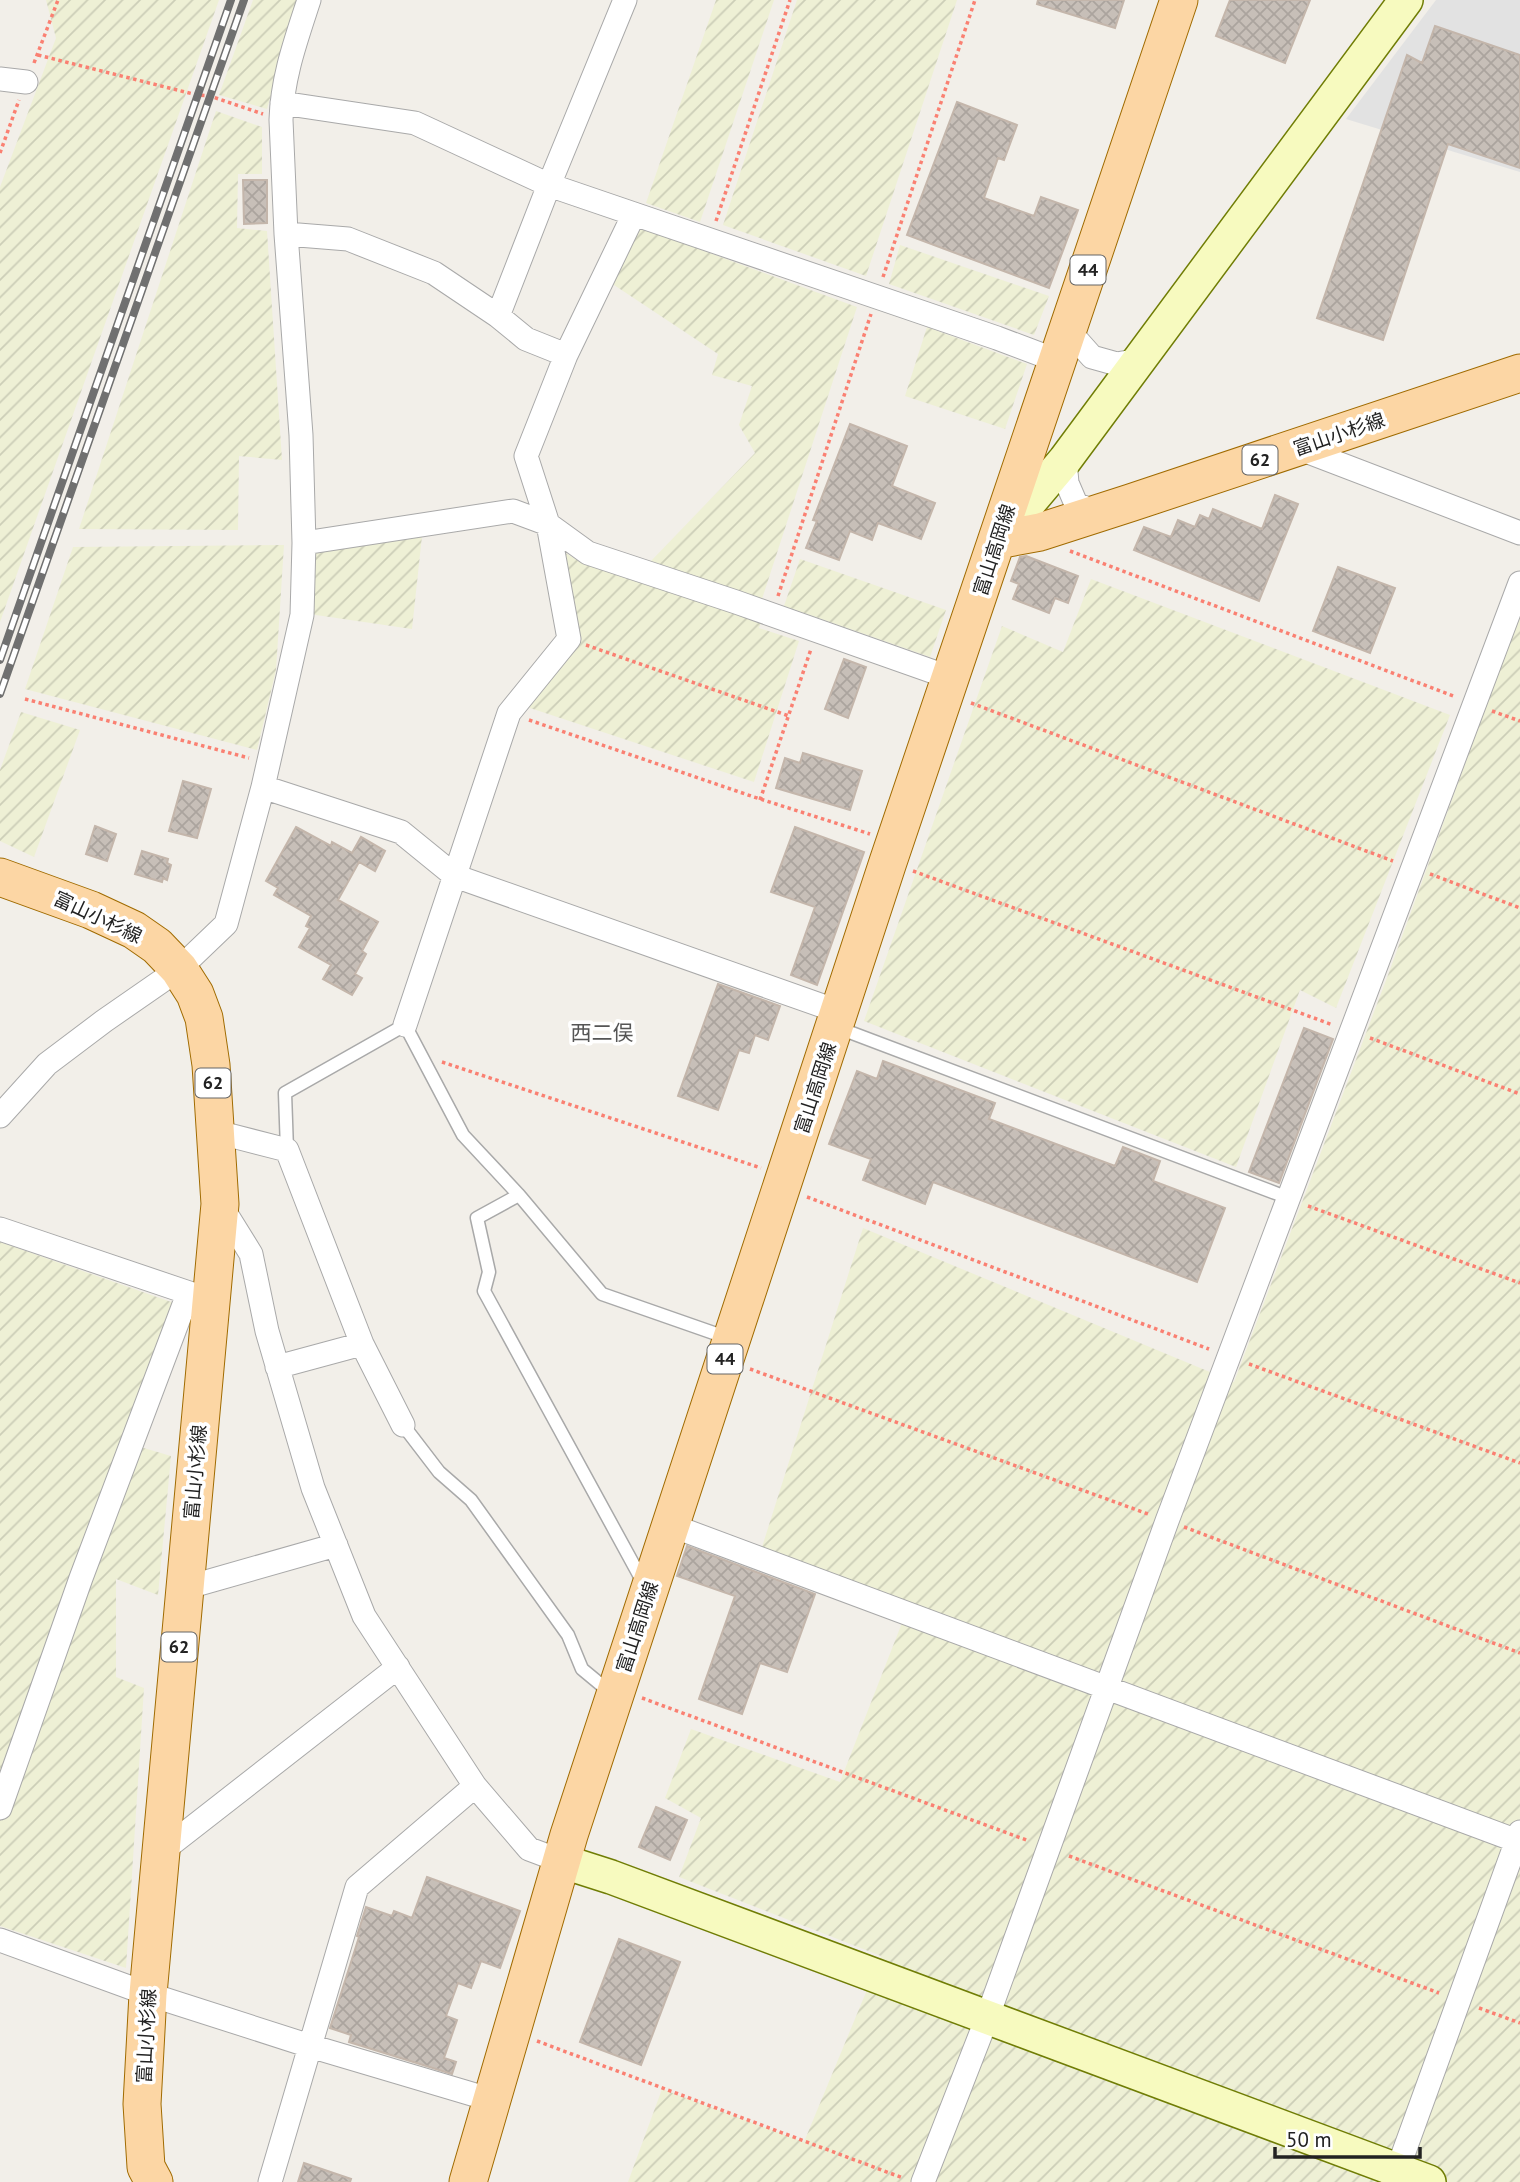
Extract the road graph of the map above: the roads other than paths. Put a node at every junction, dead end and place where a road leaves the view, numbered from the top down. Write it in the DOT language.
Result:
graph roads {
  1 [pos="309,0"];
  2 [pos="625,0"];
  3 [pos="1179,0"];
  4 [pos="1406,0"];
  5 [pos="0,79"];
  6 [pos="26,82"];
  7 [pos="281,111"];
  8 [pos="549,185"];
  9 [pos="634,214"];
  10 [pos="286,234"];
  11 [pos="498,316"];
  12 [pos="1063,346"];
  13 [pos="566,355"];
  14 [pos="1139,360"];
  15 [pos="1520,373"];
  16 [pos="1298,448"];
  17 [pos="1065,460"];
  18 [pos="1098,513"];
  19 [pos="548,524"];
  20 [pos="1520,533"];
  21 [pos="997,540"];
  22 [pos="304,543"];
  23 [pos="1520,583"];
  24 [pos="949,686"];
  25 [pos="263,786"];
  26 [pos="455,876"];
  27 [pos="0,877"];
  28 [pos="180,969"];
  29 [pos="838,1019"];
  30 [pos="405,1025"];
  31 [pos="0,1116"];
  32 [pos="217,1132"];
  33 [pos="287,1150"];
  34 [pos="519,1195"];
  35 [pos="1283,1196"];
  36 [pos="220,1204"];
  37 [pos="0,1229"];
  38 [pos="199,1297"];
  39 [pos="362,1344"];
  40 [pos="728,1350"];
  41 [pos="277,1367"];
  42 [pos="403,1425"];
  43 [pos="670,1525"];
  44 [pos="336,1545"];
  45 [pos="185,1588"];
  46 [pos="649,1592"];
  47 [pos="398,1667"];
  48 [pos="1106,1688"];
  49 [pos="615,1696"];
  50 [pos="475,1786"];
  51 [pos="0,1808"];
  52 [pos="1519,1838"];
  53 [pos="161,1852"];
  54 [pos="561,1861"];
  55 [pos="0,1940"];
  56 [pos="148,1994"];
  57 [pos="987,2018"];
  58 [pos="310,2046"];
  59 [pos="492,2100"];
  60 [pos="1396,2176"];
  61 [pos="154,2182"];
  62 [pos="270,2182"];
  63 [pos="468,2182"];
  64 [pos="923,2182"];
  65 [pos="1429,2182"];
  1 -- 7 [label="street"];
  2 -- 8 [label="street"];
  3 -- 12 [label="main road, 富山高岡線 / 44"];
  4 -- 14 [label="street"];
  5 -- 6 [label="street"];
  7 -- 8 [label="street"];
  7 -- 10 [label="street"];
  8 -- 9 [label="street"];
  8 -- 11 [label="street"];
  9 -- 12 [label="street"];
  9 -- 13 [label="street"];
  10 -- 11 [label="street"];
  10 -- 22 [label="street"];
  11 -- 13 [label="street"];
  12 -- 14 [label="street"];
  12 -- 21 [label="main road, 富山高岡線 / 44"];
  13 -- 19 [label="street"];
  14 -- 17 [label="street"];
  15 -- 16 [label="main road, 富山小杉線 / 62"];
  16 -- 18 [label="main road, 富山小杉線 / 62"];
  16 -- 20 [label="street"];
  17 -- 18 [label="street"];
  17 -- 21 [label="street"];
  18 -- 21 [label="main road, 富山小杉線 / 62"];
  19 -- 22 [label="street"];
  19 -- 24 [label="street"];
  19 -- 26 [label="street"];
  21 -- 24 [label="main road, 富山高岡線 / 44"];
  22 -- 25 [label="street"];
  23 -- 35 [label="street"];
  24 -- 29 [label="main road, 富山高岡線 / 44"];
  25 -- 26 [label="street"];
  25 -- 28 [label="street"];
  26 -- 29 [label="street"];
  26 -- 30 [label="street"];
  27 -- 28 [label="main road, 富山小杉線 / 62"];
  28 -- 31 [label="street"];
  28 -- 32 [label="main road, 富山小杉線 / 62"];
  29 -- 35 [label="lane"];
  29 -- 40 [label="main road, 富山高岡線 / 44"];
  30 -- 33 [label="lane"];
  30 -- 34 [label="lane"];
  32 -- 33 [label="street"];
  32 -- 36 [label="main road, 富山小杉線 / 62"];
  33 -- 39 [label="street"];
  34 -- 40 [label="lane"];
  34 -- 46 [label="lane"];
  35 -- 48 [label="street"];
  36 -- 38 [label="main road, 富山小杉線 / 62"];
  36 -- 41 [label="street"];
  37 -- 38 [label="street"];
  38 -- 45 [label="main road, 富山小杉線 / 62"];
  38 -- 51 [label="street"];
  39 -- 41 [label="street"];
  39 -- 42 [label="street"];
  40 -- 43 [label="main road, 富山高岡線 / 44"];
  41 -- 44 [label="street"];
  42 -- 49 [label="lane"];
  43 -- 46 [label="main road, 富山高岡線 / 44"];
  43 -- 48 [label="street"];
  44 -- 45 [label="street"];
  44 -- 47 [label="street"];
  45 -- 53 [label="main road, 富山小杉線 / 62"];
  46 -- 49 [label="main road, 富山高岡線 / 44"];
  47 -- 50 [label="street"];
  47 -- 53 [label="street"];
  48 -- 52 [label="street"];
  48 -- 57 [label="street"];
  49 -- 54 [label="main road, 富山高岡線 / 44"];
  50 -- 54 [label="street"];
  50 -- 58 [label="street"];
  52 -- 60 [label="street"];
  53 -- 56 [label="main road, 富山小杉線 / 62"];
  54 -- 57 [label="street"];
  54 -- 59 [label="main road, 富山高岡線 / 44"];
  55 -- 56 [label="street"];
  56 -- 58 [label="street"];
  56 -- 61 [label="main road, 富山小杉線 / 62"];
  57 -- 60 [label="street"];
  57 -- 64 [label="street"];
  58 -- 59 [label="street"];
  58 -- 62 [label="street"];
  59 -- 63 [label="main road, 富山高岡線 / 44"];
  60 -- 65 [label="street"];
}
